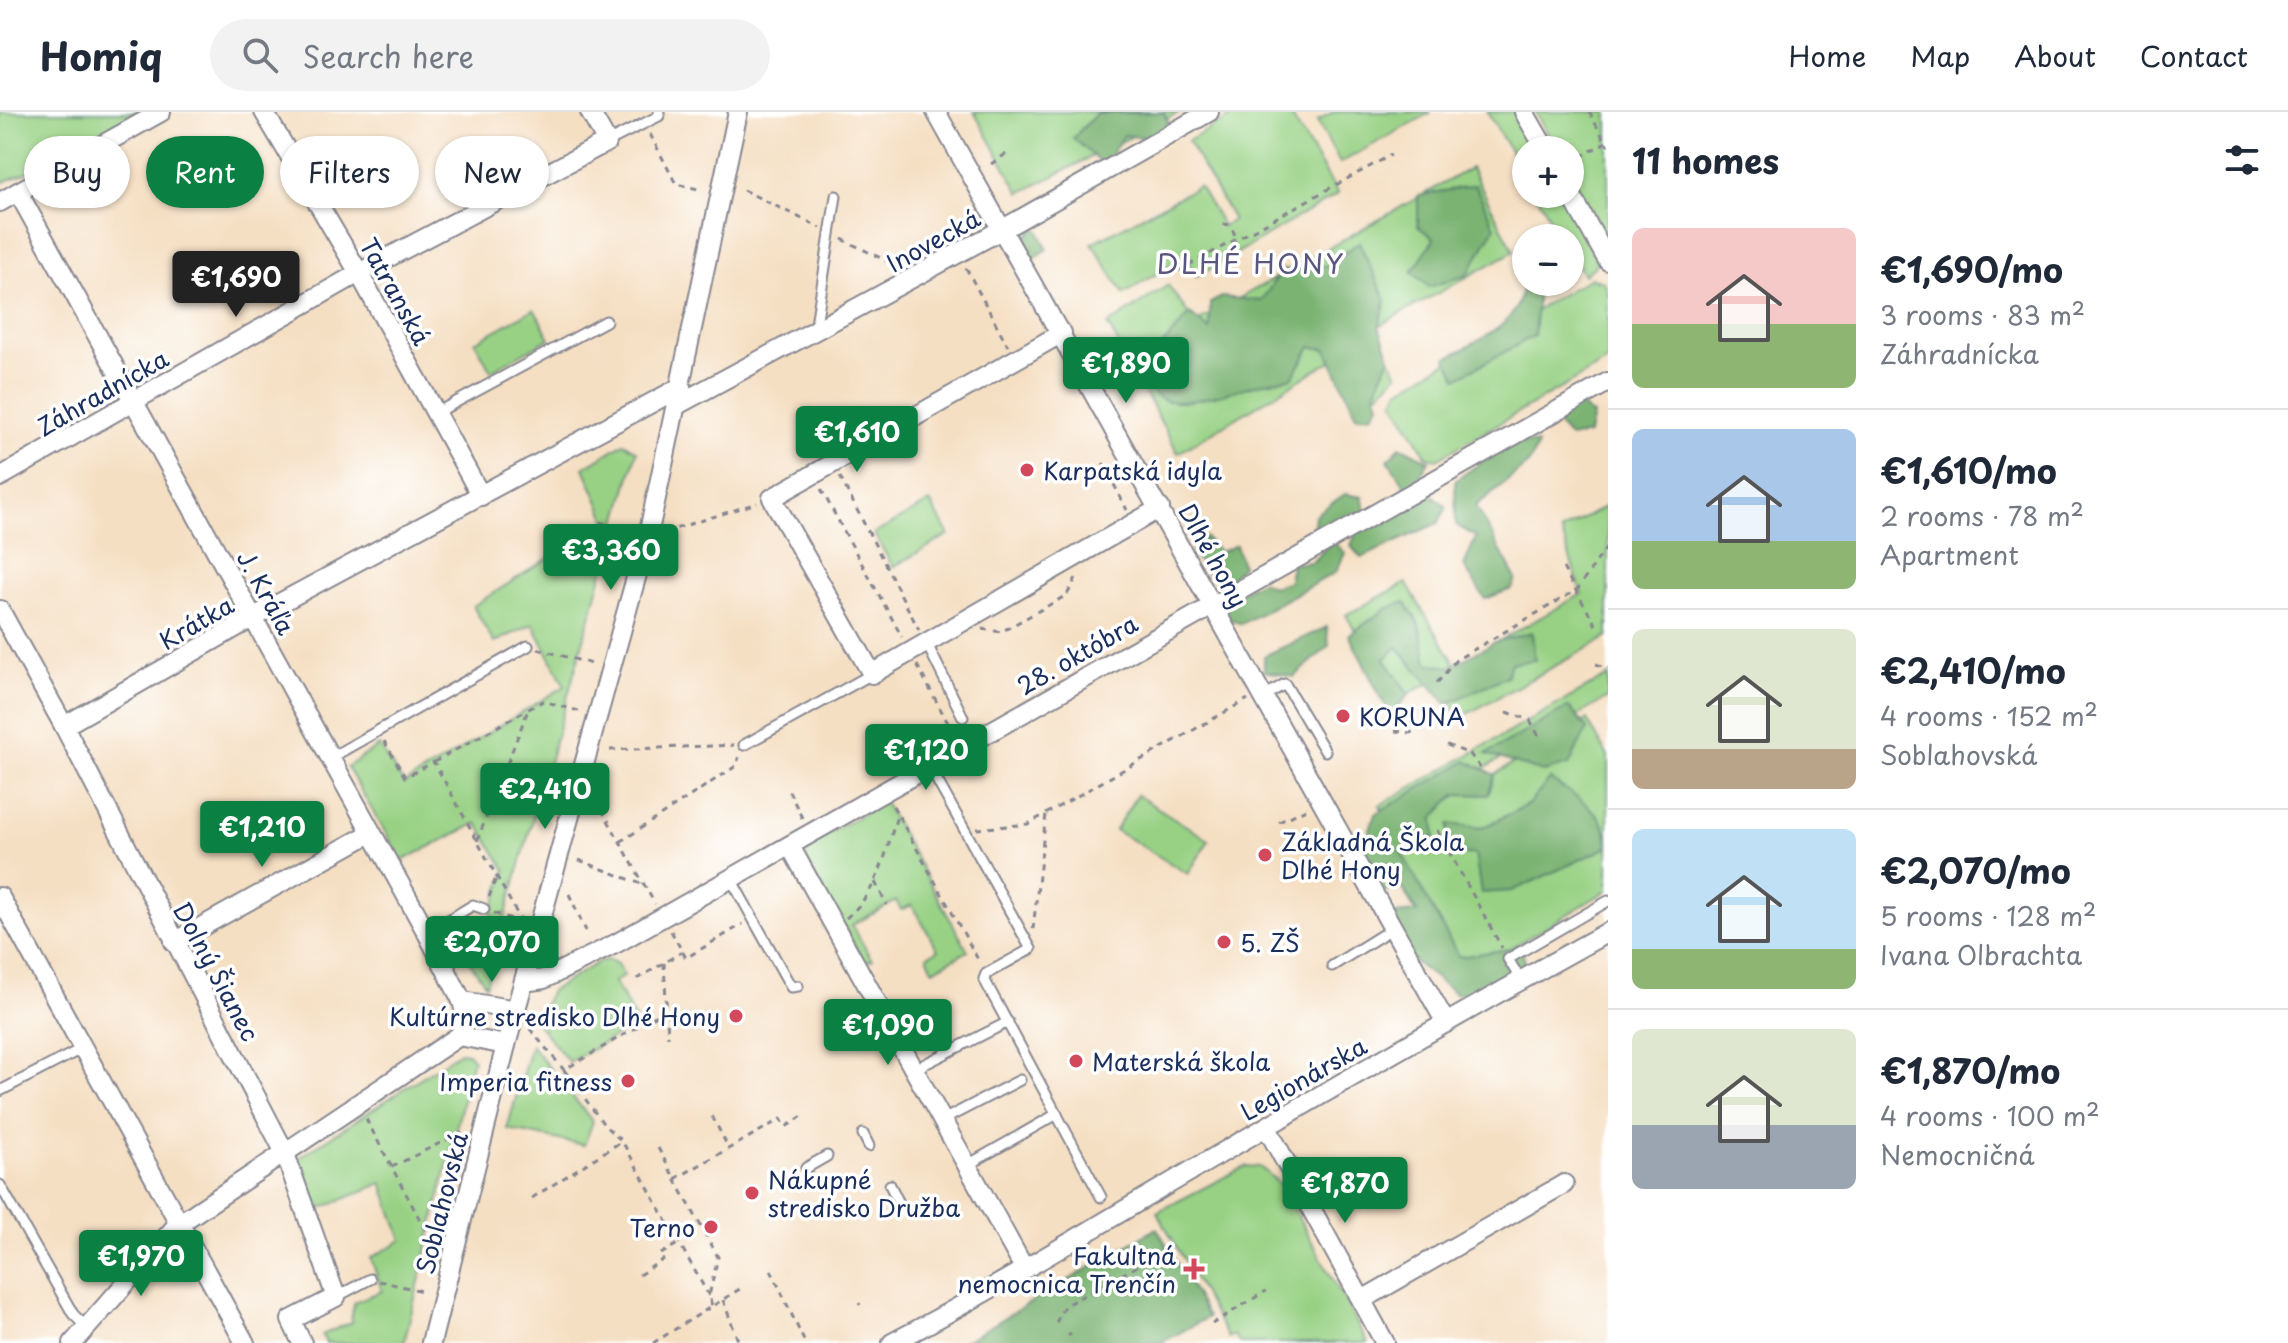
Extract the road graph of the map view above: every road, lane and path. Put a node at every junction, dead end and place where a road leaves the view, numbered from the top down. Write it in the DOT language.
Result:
graph roads {
  1 [pos="161,112"];
  2 [pos="264,112"];
  3 [pos="590,112"];
  4 [pos="659,112"];
  5 [pos="738,112"];
  6 [pos="936,112"];
  7 [pos="1209,112"];
  8 [pos="1524,112"];
  9 [pos="1589,112"];
  10 [pos="645,123"];
  11 [pos="1538,136"];
  12 [pos="607,142"];
  13 [pos="1607,144"];
  14 [pos="1391,155"];
  15 [pos="1584,156"];
  16 [pos="1009,157"];
  17 [pos="991,164"];
  18 [pos="703,190"];
  19 [pos="18,192"];
  20 [pos="836,196"];
  21 [pos="0,202"];
  22 [pos="1578,208"];
  23 [pos="1223,224"];
  24 [pos="1003,229"];
  25 [pos="1237,239"];
  26 [pos="958,254"];
  27 [pos="1608,261"];
  28 [pos="1178,271"];
  29 [pos="359,273"];
  30 [pos="606,321"];
  31 [pos="814,333"];
  32 [pos="1062,333"];
  33 [pos="1015,360"];
  34 [pos="1608,382"];
  35 [pos="679,396"];
  36 [pos="134,401"];
  37 [pos="436,413"];
  38 [pos="833,463"];
  39 [pos="1103,463"];
  40 [pos="813,475"];
  41 [pos="0,477"];
  42 [pos="481,496"];
  43 [pos="772,498"];
  44 [pos="1160,508"];
  45 [pos="600,522"];
  46 [pos="1134,524"];
  47 [pos="639,531"];
  48 [pos="670,532"];
  49 [pos="1608,545"];
  50 [pos="1092,548"];
  51 [pos="1563,568"];
  52 [pos="1577,590"];
  53 [pos="1214,603"];
  54 [pos="0,610"];
  55 [pos="254,617"];
  56 [pos="958,626"];
  57 [pos="1598,629"];
  58 [pos="528,646"];
  59 [pos="919,648"];
  60 [pos="592,664"];
  61 [pos="1596,664"];
  62 [pos="1608,668"];
  63 [pos="872,674"];
  64 [pos="1437,683"];
  65 [pos="1263,694"];
  66 [pos="528,709"];
  67 [pos="579,711"];
  68 [pos="1507,712"];
  69 [pos="963,717"];
  70 [pos="1429,724"];
  71 [pos="949,725"];
  72 [pos="64,726"];
  73 [pos="378,730"];
  74 [pos="1395,731"];
  75 [pos="1541,740"];
  76 [pos="744,745"];
  77 [pos="870,745"];
  78 [pos="1447,745"];
  79 [pos="610,750"];
  80 [pos="1325,751"];
  81 [pos="330,758"];
  82 [pos="434,762"];
  83 [pos="929,766"];
  84 [pos="1484,773"];
  85 [pos="789,791"];
  86 [pos="884,791"];
  87 [pos="596,799"];
  88 [pos="1306,809"];
  89 [pos="897,814"];
  90 [pos="1046,814"];
  91 [pos="1279,822"];
  92 [pos="806,825"];
  93 [pos="965,830"];
  94 [pos="1437,830"];
  95 [pos="371,833"];
  96 [pos="477,841"];
  97 [pos="620,842"];
  98 [pos="790,846"];
  99 [pos="579,860"];
  100 [pos="496,876"];
  101 [pos="731,879"];
  102 [pos="875,882"];
  103 [pos="644,885"];
  104 [pos="569,894"];
  105 [pos="0,897"];
  106 [pos="652,899"];
  107 [pos="1608,901"];
  108 [pos="887,905"];
  109 [pos="484,909"];
  110 [pos="753,918"];
  111 [pos="520,919"];
  112 [pos="840,922"];
  113 [pos="668,924"];
  114 [pos="528,925"];
  115 [pos="1393,928"];
  116 [pos="586,931"];
  117 [pos="1608,932"];
  118 [pos="427,933"];
  119 [pos="174,942"];
  120 [pos="1031,949"];
  121 [pos="682,952"];
  122 [pos="1508,959"];
  123 [pos="664,963"];
  124 [pos="1332,966"];
  125 [pos="986,974"];
  126 [pos="637,979"];
  127 [pos="1521,980"];
  128 [pos="524,982"];
  129 [pos="798,986"];
  130 [pos="516,1010"];
  131 [pos="657,1015"];
  132 [pos="463,1019"];
  133 [pos="1008,1022"];
  134 [pos="1446,1023"];
  135 [pos="530,1029"];
  136 [pos="668,1037"];
  137 [pos="506,1045"];
  138 [pos="81,1049"];
  139 [pos="564,1070"];
  140 [pos="913,1070"];
  141 [pos="1020,1080"];
  142 [pos="0,1091"];
  143 [pos="358,1103"];
  144 [pos="1057,1114"];
  145 [pos="804,1115"];
  146 [pos="712,1116"];
  147 [pos="941,1121"];
  148 [pos="1267,1128"];
  149 [pos="462,1132"];
  150 [pos="863,1134"];
  151 [pos="622,1141"];
  152 [pos="869,1146"];
  153 [pos="658,1148"];
  154 [pos="729,1149"];
  155 [pos="284,1151"];
  156 [pos="827,1156"];
  157 [pos="966,1166"];
  158 [pos="392,1167"];
  159 [pos="806,1168"];
  160 [pos="675,1179"];
  161 [pos="1564,1184"];
  162 [pos="0,1185"];
  163 [pos="890,1185"];
  164 [pos="1101,1197"];
  165 [pos="532,1198"];
  166 [pos="899,1203"];
  167 [pos="177,1225"];
  168 [pos="679,1243"];
  169 [pos="434,1246"];
  170 [pos="1169,1249"];
  171 [pos="661,1254"];
  172 [pos="664,1259"];
  173 [pos="1024,1268"];
  174 [pos="771,1270"];
  175 [pos="639,1275"];
  176 [pos="370,1279"];
  177 [pos="743,1287"];
  178 [pos="422,1291"];
  179 [pos="1266,1291"];
  180 [pos="709,1296"];
  181 [pos="336,1297"];
  182 [pos="723,1300"];
  183 [pos="1362,1300"];
  184 [pos="712,1306"];
  185 [pos="1056,1323"];
  186 [pos="1212,1324"];
  187 [pos="87,1328"];
  188 [pos="663,1334"];
  189 [pos="433,1340"];
  190 [pos="73,1343"];
  191 [pos="245,1343"];
  192 [pos="302,1343"];
  193 [pos="653,1343"];
  194 [pos="666,1343"];
  195 [pos="739,1343"];
  196 [pos="805,1343"];
  197 [pos="892,1343"];
  198 [pos="1385,1343"];
  1 -- 19 [label="street"];
  2 -- 29 [label="street, Tatranská"];
  3 -- 12 [label="street"];
  4 -- 10 [label="lane"];
  5 -- 35 [label="street, Soblahovská"];
  6 -- 24 [label="street, Dlhé hony"];
  7 -- 24 [label="street, Inovecká"];
  8 -- 11 [label="street"];
  9 -- 13 [label="path"];
  10 -- 12 [label="lane"];
  10 -- 18 [label="path"];
  12 -- 29 [label="street, Záhradnícka"];
  13 -- 15 [label="path"];
  14 -- 25 [label="path"];
  16 -- 17 [label="path"];
  19 -- 21 [label="street"];
  19 -- 36 [label="street, J. Kráľa"];
  20 -- 31 [label="lane"];
  22 -- 27 [label="street"];
  23 -- 25 [label="path"];
  24 -- 26 [label="street, Inovecká"];
  24 -- 32 [label="street, Dlhé hony"];
  25 -- 28 [label="path"];
  26 -- 31 [label="street, Inovecká"];
  26 -- 33 [label="path"];
  29 -- 36 [label="street, Záhradnícka"];
  29 -- 37 [label="street, Tatranská"];
  30 -- 37 [label="lane"];
  31 -- 35 [label="street, Inovecká"];
  32 -- 33 [label="street"];
  32 -- 44 [label="street, Dlhé hony"];
  33 -- 38 [label="street"];
  34 -- 53 [label="street, 28. októbra"];
  35 -- 42 [label="street"];
  35 -- 128 [label="street, Soblahovská"];
  36 -- 41 [label="street, Záhradnícka"];
  36 -- 55 [label="street, J. Kráľa"];
  37 -- 42 [label="street, Tatranská"];
  38 -- 40 [label="street"];
  38 -- 59 [label="path"];
  39 -- 46 [label="path"];
  40 -- 43 [label="street"];
  40 -- 59 [label="path"];
  42 -- 55 [label="street, Krátka"];
  43 -- 48 [label="path"];
  43 -- 63 [label="street"];
  44 -- 46 [label="street"];
  44 -- 53 [label="street, Dlhé hony"];
  45 -- 47 [label="path"];
  46 -- 50 [label="street"];
  49 -- 52 [label="path"];
  50 -- 56 [label="street"];
  50 -- 56 [label="path"];
  51 -- 52 [label="path"];
  52 -- 57 [label="path"];
  52 -- 64 [label="path"];
  53 -- 65 [label="street, Dlhé hony"];
  53 -- 83 [label="street, 28. októbra"];
  54 -- 72 [label="street, Dolný Šianec"];
  55 -- 72 [label="street, Krátka"];
  55 -- 81 [label="street, J. Kráľa"];
  56 -- 59 [label="street"];
  58 -- 60 [label="path"];
  58 -- 73 [label="lane"];
  59 -- 63 [label="street"];
  59 -- 69 [label="lane"];
  59 -- 71 [label="path"];
  61 -- 62 [label="path"];
  63 -- 76 [label="lane"];
  65 -- 80 [label="lane"];
  65 -- 90 [label="path"];
  65 -- 115 [label="street, Dlhé hony"];
  66 -- 67 [label="path"];
  66 -- 82 [label="path"];
  66 -- 96 [label="path"];
  68 -- 75 [label="path"];
  70 -- 74 [label="path"];
  72 -- 119 [label="street, Dolný Šianec"];
  73 -- 81 [label="lane"];
  73 -- 82 [label="path"];
  76 -- 79 [label="path"];
  76 -- 97 [label="path"];
  77 -- 86 [label="path"];
  78 -- 84 [label="path"];
  81 -- 95 [label="street, J. Kráľa"];
  82 -- 96 [label="path"];
  83 -- 86 [label="street, 28. októbra"];
  83 -- 93 [label="lane"];
  85 -- 92 [label="path"];
  86 -- 89 [label="path"];
  86 -- 98 [label="street, 28. októbra"];
  87 -- 97 [label="path"];
  88 -- 91 [label="path"];
  89 -- 102 [label="path"];
  89 -- 125 [label="path"];
  90 -- 93 [label="path"];
  90 -- 120 [label="path"];
  93 -- 120 [label="lane"];
  94 -- 122 [label="path"];
  95 -- 118 [label="street, J. Kráľa"];
  95 -- 119 [label="street"];
  96 -- 100 [label="path"];
  97 -- 103 [label="path"];
  98 -- 101 [label="street, 28. októbra"];
  98 -- 140 [label="street"];
  99 -- 103 [label="path"];
  100 -- 109 [label="path"];
  100 -- 111 [label="path"];
  101 -- 110 [label="lane"];
  101 -- 128 [label="street, 28. októbra"];
  102 -- 108 [label="path"];
  102 -- 112 [label="path"];
  103 -- 106 [label="path"];
  104 -- 116 [label="path"];
  105 -- 138 [label="street"];
  107 -- 122 [label="lane"];
  109 -- 114 [label="path"];
  109 -- 118 [label="lane"];
  110 -- 121 [label="path"];
  110 -- 129 [label="lane"];
  113 -- 121 [label="path"];
  115 -- 124 [label="lane"];
  115 -- 134 [label="street, Dlhé hony"];
  117 -- 127 [label="street, Legionárska"];
  118 -- 132 [label="street, J. Kráľa"];
  119 -- 155 [label="street, Dolný Šianec"];
  120 -- 125 [label="lane"];
  121 -- 123 [label="path"];
  122 -- 127 [label="lane"];
  123 -- 126 [label="path"];
  123 -- 136 [label="path"];
  125 -- 133 [label="lane"];
  127 -- 134 [label="street, Legionárska"];
  128 -- 130 [label="street, Soblahovská"];
  130 -- 132 [label="street"];
  130 -- 137 [label="street, Soblahovská"];
  131 -- 139 [label="path"];
  132 -- 137 [label="street"];
  132 -- 143 [label="street"];
  133 -- 140 [label="lane"];
  133 -- 144 [label="lane"];
  134 -- 148 [label="street, Legionárska"];
  135 -- 139 [label="path"];
  137 -- 189 [label="street, Soblahovská"];
  138 -- 142 [label="lane"];
  138 -- 167 [label="street"];
  139 -- 151 [label="path"];
  140 -- 147 [label="street"];
  141 -- 147 [label="lane"];
  143 -- 155 [label="street"];
  143 -- 158 [label="path"];
  144 -- 157 [label="lane"];
  144 -- 164 [label="lane"];
  145 -- 154 [label="path"];
  146 -- 154 [label="path"];
  147 -- 157 [label="street"];
  148 -- 173 [label="street, Legionárska"];
  148 -- 183 [label="street"];
  149 -- 158 [label="path"];
  150 -- 152 [label="lane"];
  151 -- 165 [label="path"];
  151 -- 168 [label="path"];
  153 -- 160 [label="path"];
  154 -- 160 [label="path"];
  155 -- 167 [label="street"];
  155 -- 181 [label="street, Dolný Šianec"];
  156 -- 159 [label="lane"];
  157 -- 173 [label="street"];
  158 -- 169 [label="path"];
  160 -- 180 [label="path"];
  161 -- 183 [label="street"];
  162 -- 187 [label="lane"];
  163 -- 166 [label="lane"];
  167 -- 187 [label="street"];
  167 -- 191 [label="street"];
  168 -- 171 [label="path"];
  168 -- 180 [label="path"];
  170 -- 185 [label="path"];
  172 -- 175 [label="path"];
  173 -- 197 [label="street, Legionárska"];
  174 -- 196 [label="path"];
  176 -- 178 [label="path"];
  176 -- 181 [label="lane"];
  177 -- 182 [label="path"];
  179 -- 186 [label="path"];
  180 -- 184 [label="path"];
  181 -- 192 [label="street"];
  182 -- 184 [label="path"];
  182 -- 195 [label="path"];
  183 -- 198 [label="street"];
  184 -- 188 [label="path"];
  187 -- 190 [label="street"];
  188 -- 193 [label="path"];
  188 -- 194 [label="path"];
}
